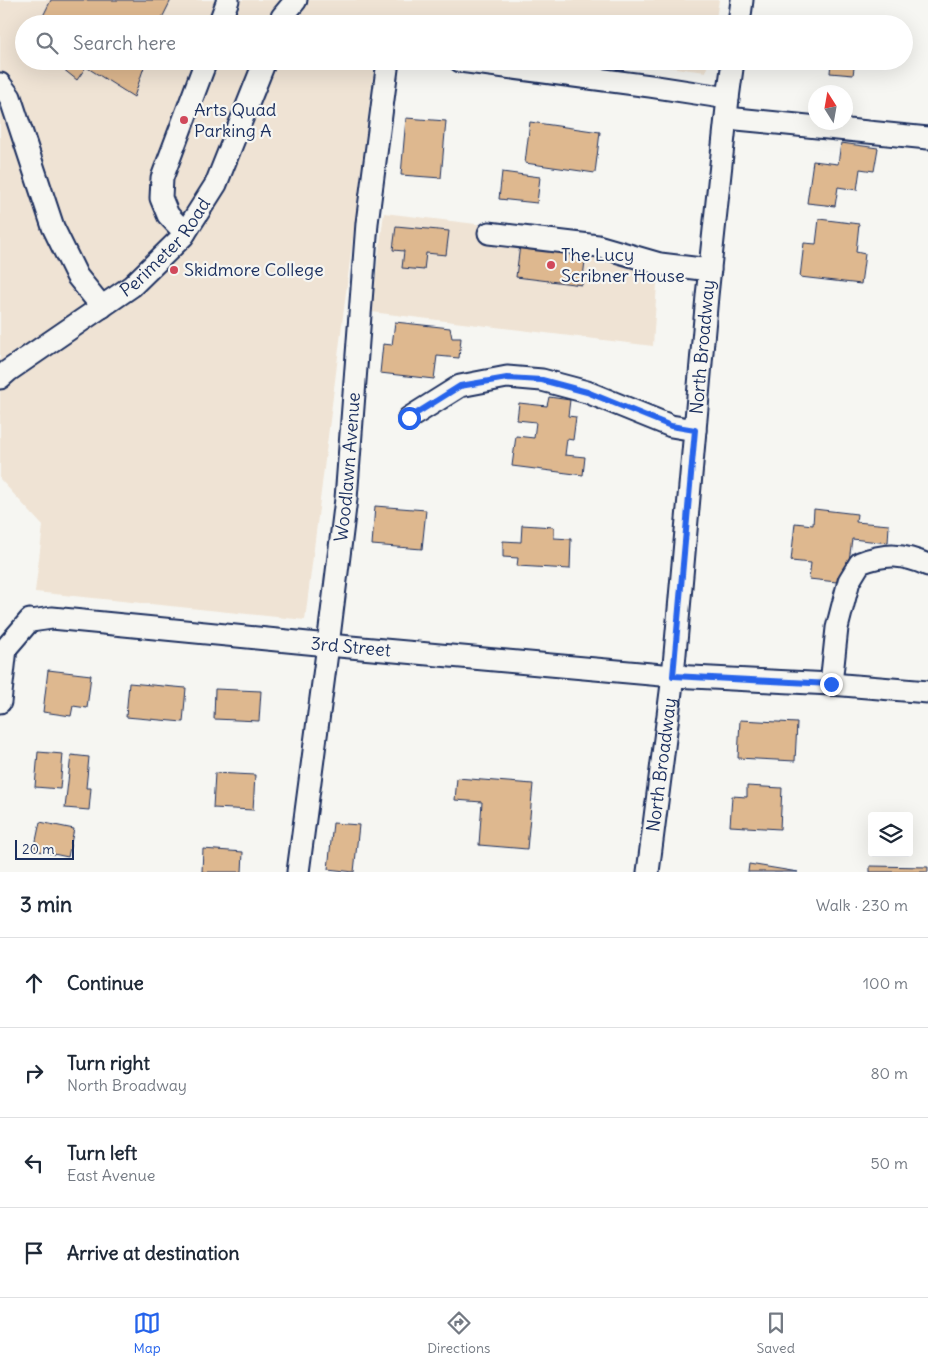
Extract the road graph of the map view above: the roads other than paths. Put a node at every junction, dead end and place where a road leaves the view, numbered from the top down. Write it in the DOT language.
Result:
graph roads {
  1 [pos="228,0"];
  2 [pos="742,0"];
  3 [pos="222,15"];
  4 [pos="740,15"];
  5 [pos="203,70"];
  6 [pos="260,70"];
  7 [pos="387,70"];
  8 [pos="528,70"];
  9 [pos="733,70"];
  10 [pos="0,84"];
  11 [pos="728,108"];
  12 [pos="928,138"];
  13 [pos="185,233"];
  14 [pos="489,233"];
  15 [pos="710,270"];
  16 [pos="102,307"];
  17 [pos="0,378"];
  18 [pos="409,418"];
  19 [pos="695,430"];
  20 [pos="928,566"];
  21 [pos="328,645"];
  22 [pos="673,676"];
  23 [pos="831,684"];
  24 [pos="928,692"];
  25 [pos="0,702"];
  26 [pos="298,872"];
  27 [pos="648,872"];
  1 -- 3 [label="street"];
  2 -- 4 [label="street"];
  5 -- 13 [label="street"];
  6 -- 13 [label="street, Perimeter Road"];
  7 -- 21 [label="street, Woodlawn Avenue"];
  8 -- 11 [label="street"];
  9 -- 11 [label="street, North Broadway"];
  10 -- 16 [label="street"];
  11 -- 12 [label="street"];
  11 -- 15 [label="street, North Broadway"];
  13 -- 16 [label="street, Perimeter Road"];
  14 -- 15 [label="street"];
  15 -- 19 [label="street, North Broadway"];
  16 -- 17 [label="street, Perimeter Road"];
  18 -- 19 [label="street"];
  19 -- 22 [label="street, North Broadway"];
  20 -- 23 [label="street"];
  21 -- 22 [label="street, 3rd Street"];
  21 -- 25 [label="street, 3rd Street"];
  21 -- 26 [label="street, Woodlawn Avenue"];
  22 -- 23 [label="street, 3rd Street"];
  22 -- 27 [label="street, North Broadway"];
  23 -- 24 [label="street, 3rd Street"];
}
